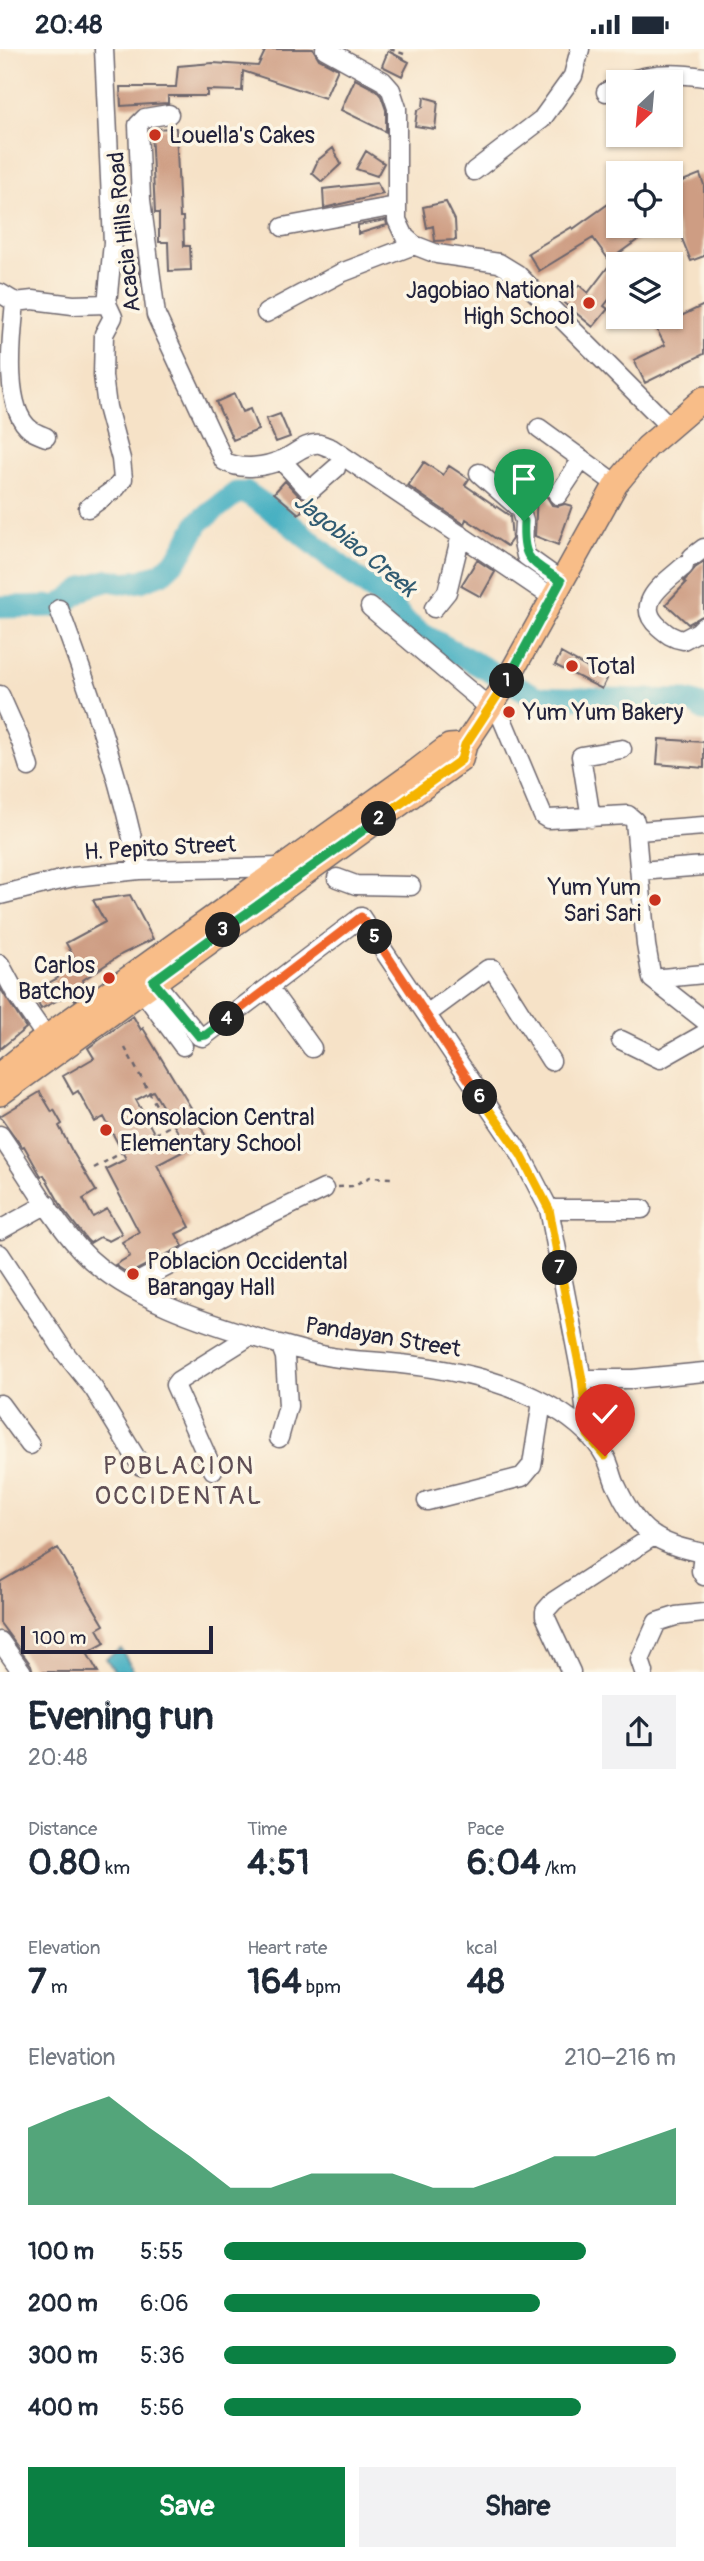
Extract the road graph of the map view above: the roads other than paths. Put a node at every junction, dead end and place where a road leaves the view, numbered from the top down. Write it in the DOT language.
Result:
graph roads {
  1 [pos="102,49"];
  2 [pos="580,49"];
  3 [pos="331,50"];
  4 [pos="683,74"];
  5 [pos="704,77"];
  6 [pos="169,114"];
  7 [pos="474,171"];
  8 [pos="396,206"];
  9 [pos="283,227"];
  10 [pos="414,245"];
  11 [pos="8,298"];
  12 [pos="107,304"];
  13 [pos="266,313"];
  14 [pos="5,356"];
  15 [pos="704,398"];
  16 [pos="670,427"];
  17 [pos="539,428"];
  18 [pos="46,437"];
  19 [pos="582,459"];
  20 [pos="281,460"];
  21 [pos="336,468"];
  22 [pos="479,473"];
  23 [pos="616,484"];
  24 [pos="558,495"];
  25 [pos="88,508"];
  26 [pos="461,535"];
  27 [pos="693,557"];
  28 [pos="557,589"];
  29 [pos="370,607"];
  30 [pos="434,608"];
  31 [pos="59,609"];
  32 [pos="704,626"];
  33 [pos="500,694"];
  34 [pos="0,695"];
  35 [pos="4,716"];
  36 [pos="465,745"];
  37 [pos="622,749"];
  38 [pos="29,767"];
  39 [pos="592,818"];
  40 [pos="704,826"];
  41 [pos="638,831"];
  42 [pos="704,866"];
  43 [pos="283,867"];
  44 [pos="139,870"];
  45 [pos="640,871"];
  46 [pos="337,878"];
  47 [pos="411,886"];
  48 [pos="0,895"];
  49 [pos="0,964"];
  50 [pos="704,974"];
  51 [pos="652,979"];
  52 [pos="147,985"];
  53 [pos="269,988"];
  54 [pos="427,1014"];
  55 [pos="704,1020"];
  56 [pos="704,1034"];
  57 [pos="621,1040"];
  58 [pos="51,1045"];
  59 [pos="183,1046"];
  60 [pos="312,1048"];
  61 [pos="551,1061"];
  62 [pos="0,1074"];
  63 [pos="0,1094"];
  64 [pos="0,1135"];
  65 [pos="324,1189"];
  66 [pos="47,1204"];
  67 [pos="549,1209"];
  68 [pos="642,1209"];
  69 [pos="0,1230"];
  70 [pos="0,1254"];
  71 [pos="130,1286"];
  72 [pos="250,1336"];
  73 [pos="280,1344"];
  74 [pos="704,1371"];
  75 [pos="582,1379"];
  76 [pos="542,1402"];
  77 [pos="0,1403"];
  78 [pos="588,1435"];
  79 [pos="279,1438"];
  80 [pos="30,1445"];
  81 [pos="141,1465"];
  82 [pos="213,1471"];
  83 [pos="427,1501"];
  84 [pos="652,1537"];
  85 [pos="703,1553"];
  86 [pos="704,1576"];
  87 [pos="704,1613"];
  88 [pos="0,1641"];
  89 [pos="639,1668"];
  90 [pos="22,1672"];
  91 [pos="571,1672"];
  1 -- 12 [label="street"];
  2 -- 7 [label="street"];
  3 -- 8 [label="street"];
  4 -- 5 [label="street"];
  6 -- 20 [label="street, Acacia Hills Road"];
  8 -- 9 [label="street"];
  8 -- 10 [label="street"];
  10 -- 13 [label="street"];
  10 -- 16 [label="street"];
  11 -- 12 [label="street"];
  11 -- 14 [label="street"];
  12 -- 25 [label="street"];
  14 -- 18 [label="street"];
  15 -- 16 [label="main road"];
  16 -- 23 [label="main road"];
  17 -- 19 [label="street"];
  19 -- 23 [label="street"];
  19 -- 24 [label="street"];
  20 -- 21 [label="street"];
  20 -- 26 [label="street"];
  22 -- 28 [label="street"];
  23 -- 28 [label="main road"];
  26 -- 28 [label="street"];
  26 -- 30 [label="street"];
  27 -- 32 [label="street"];
  28 -- 33 [label="main road"];
  29 -- 33 [label="street"];
  31 -- 44 [label="street"];
  33 -- 36 [label="main road"];
  33 -- 39 [label="street"];
  34 -- 35 [label="street"];
  35 -- 38 [label="street"];
  36 -- 43 [label="main road"];
  36 -- 52 [label="main road"];
  37 -- 39 [label="street"];
  39 -- 41 [label="street"];
  40 -- 41 [label="street"];
  41 -- 45 [label="street"];
  42 -- 45 [label="street"];
  43 -- 44 [label="street, H. Pepito Street"];
  43 -- 58 [label="main road"];
  44 -- 48 [label="street, H. Pepito Street"];
  45 -- 51 [label="street"];
  46 -- 47 [label="street"];
  49 -- 58 [label="street"];
  50 -- 51 [label="street"];
  51 -- 55 [label="street"];
  52 -- 53 [label="street"];
  52 -- 58 [label="main road"];
  52 -- 59 [label="street"];
  53 -- 54 [label="street"];
  53 -- 60 [label="street"];
  54 -- 61 [label="street"];
  54 -- 67 [label="street"];
  56 -- 57 [label="street"];
  58 -- 62 [label="main road"];
  58 -- 63 [label="main road"];
  64 -- 66 [label="street, Pandayan Street"];
  65 -- 71 [label="street"];
  66 -- 69 [label="street"];
  66 -- 71 [label="street, Pandayan Street"];
  67 -- 68 [label="street"];
  67 -- 75 [label="street"];
  70 -- 81 [label="street"];
  71 -- 72 [label="street, Pandayan Street"];
  72 -- 73 [label="street, Pandayan Street"];
  72 -- 82 [label="street"];
  73 -- 76 [label="street, Pandayan Street"];
  73 -- 79 [label="street"];
  74 -- 75 [label="street"];
  75 -- 78 [label="street"];
  76 -- 78 [label="street, Pandayan Street"];
  76 -- 83 [label="street"];
  77 -- 80 [label="street"];
  78 -- 84 [label="street, Pandayan Street"];
  84 -- 85 [label="street"];
  84 -- 91 [label="street"];
  85 -- 86 [label="street"];
  87 -- 89 [label="street"];
  88 -- 90 [label="street"];
}
